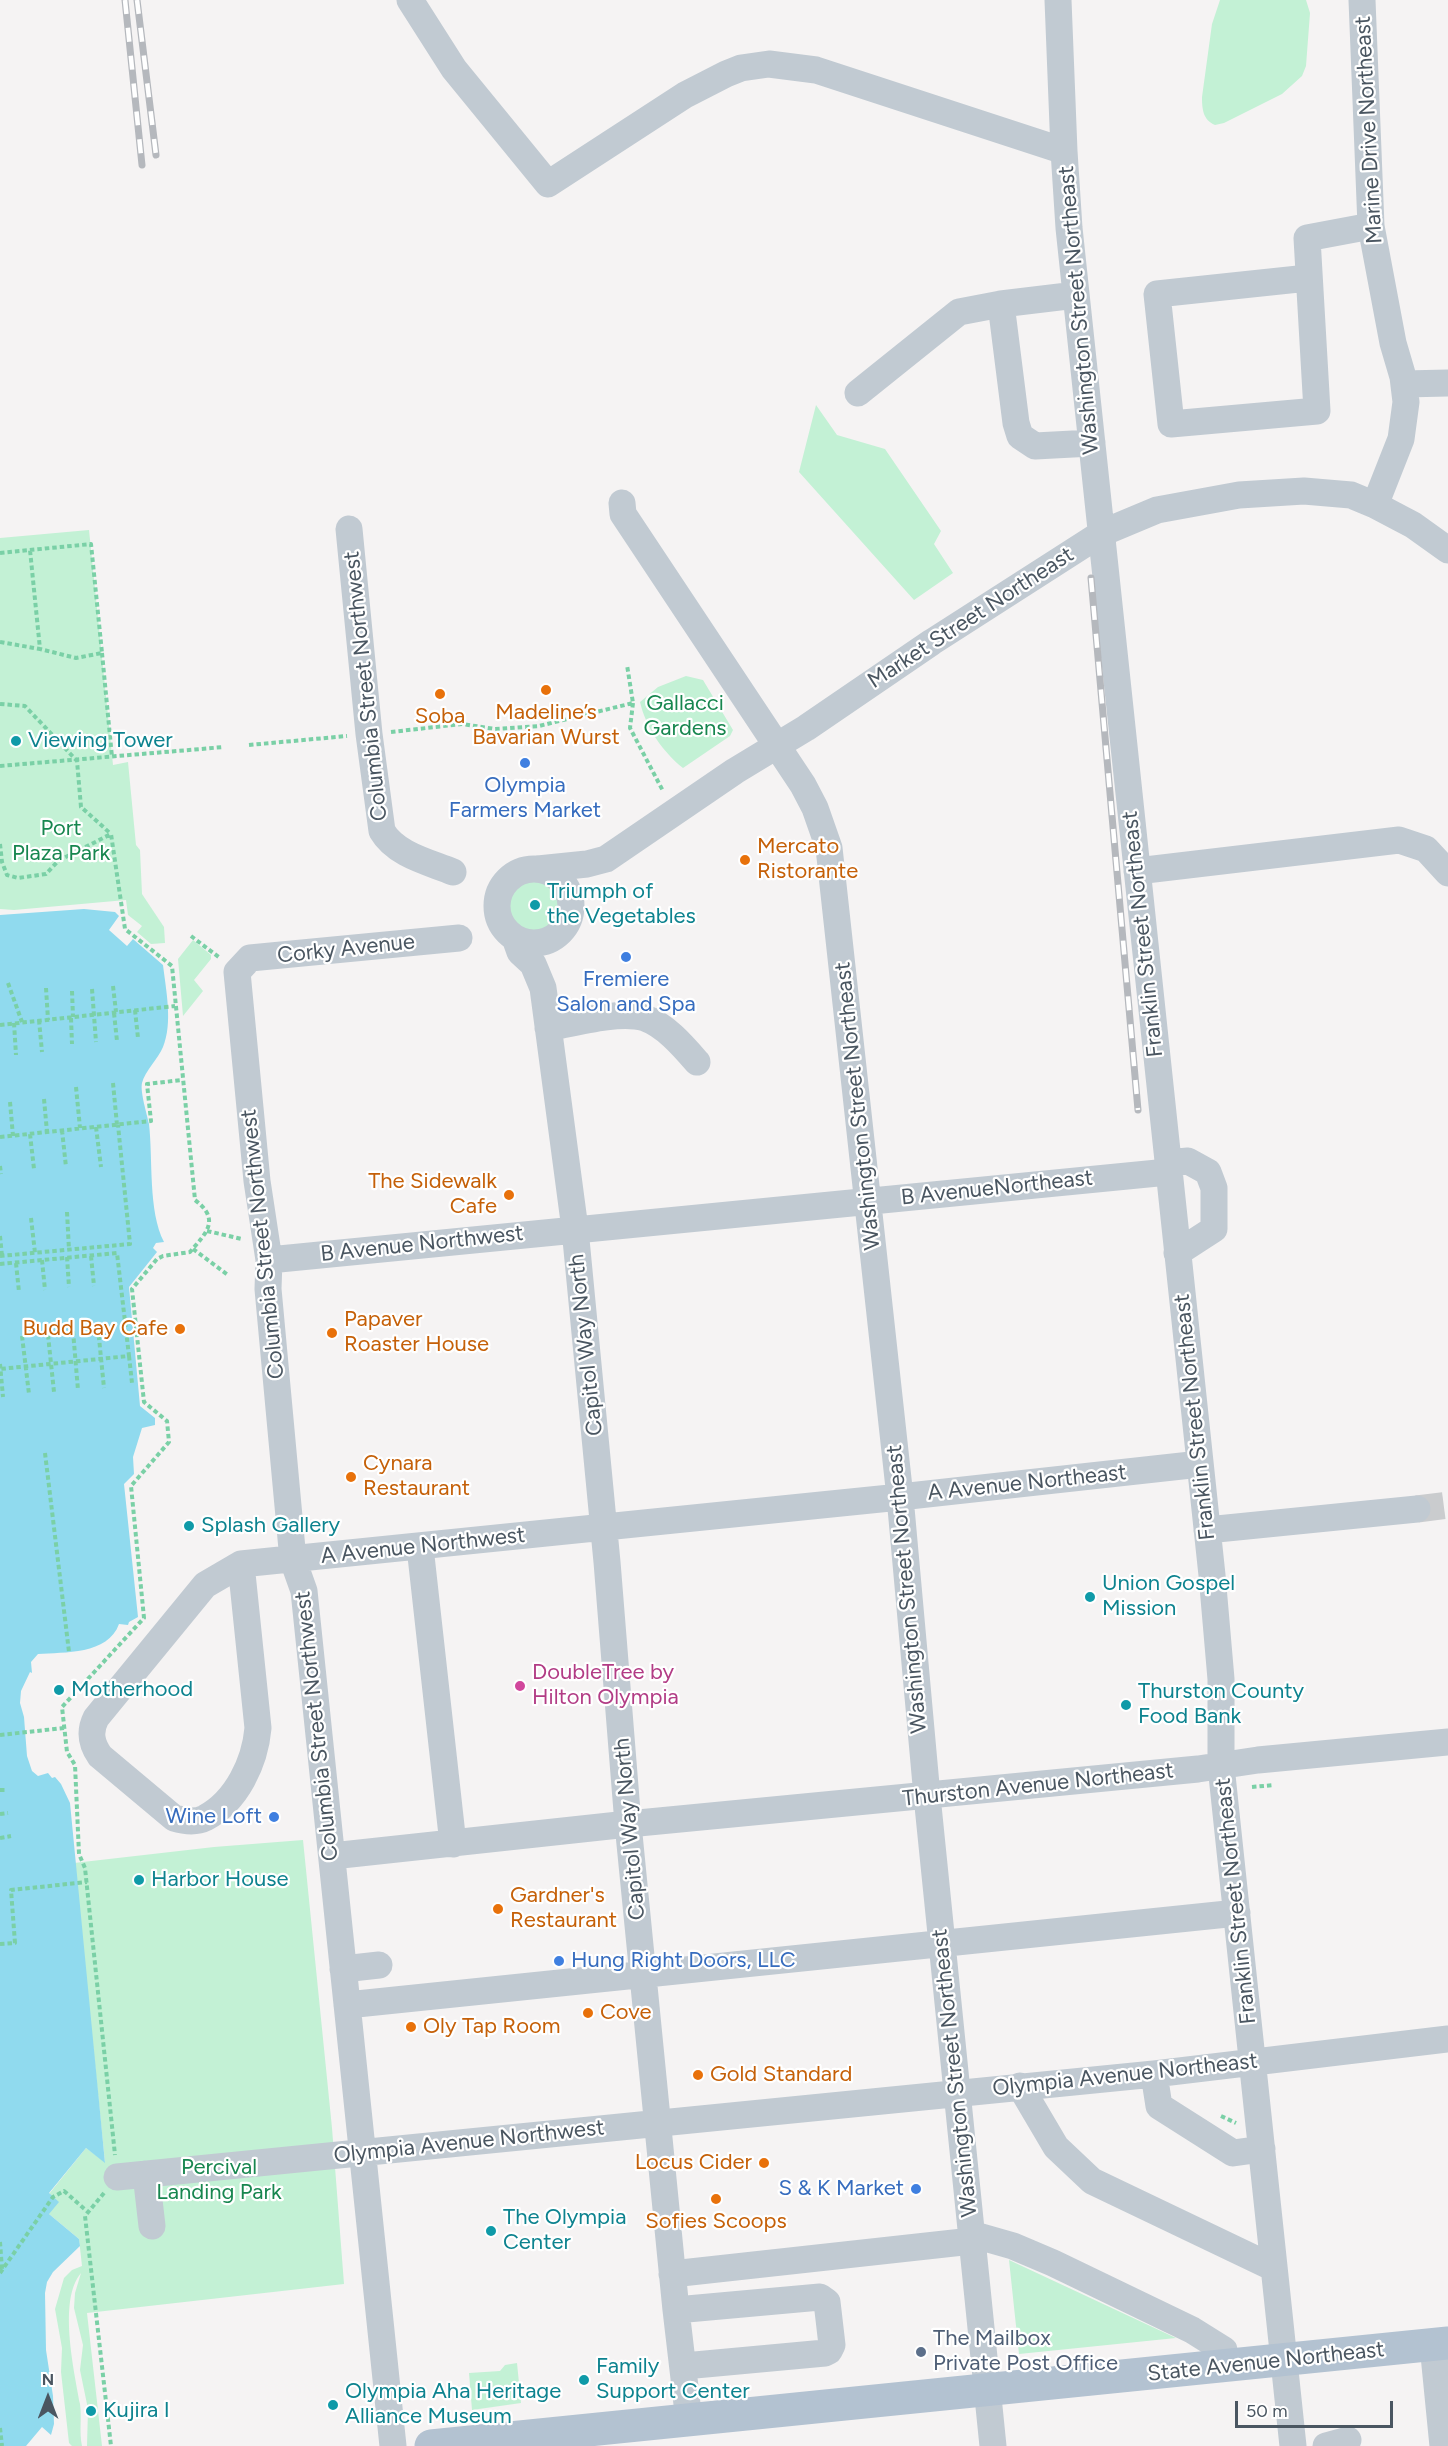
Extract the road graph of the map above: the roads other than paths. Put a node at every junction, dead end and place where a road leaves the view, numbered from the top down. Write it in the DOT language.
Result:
graph roads {
  1 [pos="410,0"];
  2 [pos="1058,0"];
  3 [pos="1362,0"];
  4 [pos="1064,151"];
  5 [pos="1371,226"];
  6 [pos="1308,278"];
  7 [pos="1076,295"];
  8 [pos="1001,304"];
  9 [pos="1448,383"];
  10 [pos="1404,384"];
  11 [pos="858,393"];
  12 [pos="1092,442"];
  13 [pos="622,503"];
  14 [pos="1376,505"];
  15 [pos="349,529"];
  16 [pos="1102,532"];
  17 [pos="1448,550"];
  18 [pos="777,746"];
  19 [pos="606,860"];
  20 [pos="538,869"];
  21 [pos="1137,872"];
  22 [pos="453,873"];
  23 [pos="1448,873"];
  24 [pos="568,921"];
  25 [pos="459,938"];
  26 [pos="515,938"];
  27 [pos="238,971"];
  28 [pos="543,988"];
  29 [pos="549,1028"];
  30 [pos="697,1062"];
  31 [pos="1168,1167"];
  32 [pos="867,1201"];
  33 [pos="575,1229"];
  34 [pos="260,1250"];
  35 [pos="1177,1253"];
  36 [pos="1200,1464"];
  37 [pos="900,1497"];
  38 [pos="1417,1509"];
  39 [pos="604,1527"];
  40 [pos="1207,1530"];
  41 [pos="420,1547"];
  42 [pos="293,1560"];
  43 [pos="241,1564"];
  44 [pos="1448,1742"];
  45 [pos="1221,1766"];
  46 [pos="927,1796"];
  47 [pos="628,1824"];
  48 [pos="453,1844"];
  49 [pos="332,1856"];
  50 [pos="1237,1913"];
  51 [pos="942,1942"];
  52 [pos="379,1965"];
  53 [pos="343,1969"];
  54 [pos="643,1973"];
  55 [pos="347,2005"];
  56 [pos="1448,2039"];
  57 [pos="1254,2062"];
  58 [pos="1154,2074"];
  59 [pos="1020,2086"];
  60 [pos="957,2093"];
  61 [pos="658,2123"];
  62 [pos="1262,2149"];
  63 [pos="363,2153"];
  64 [pos="146,2174"];
  65 [pos="117,2177"];
  66 [pos="152,2226"];
  67 [pos="972,2238"];
  68 [pos="1274,2268"];
  69 [pos="672,2274"];
  70 [pos="676,2310"];
  71 [pos="1441,2344"];
  72 [pos="1285,2359"];
  73 [pos="684,2366"];
  74 [pos="1226,2366"];
  75 [pos="987,2390"];
  76 [pos="690,2433"];
  77 [pos="557,2440"];
  78 [pos="393,2446"];
  79 [pos="431,2446"];
  80 [pos="993,2446"];
  81 [pos="1293,2446"];
  82 [pos="1443,2446"];
  1 -- 4 [label="street, Washington Street Northeast"];
  2 -- 4 [label="street"];
  3 -- 5 [label="street, Marine Drive Northeast"];
  4 -- 7 [label="street, Washington Street Northeast"];
  5 -- 6 [label="street"];
  5 -- 10 [label="street, Marine Drive Northeast"];
  6 -- 6 [label="street"];
  7 -- 8 [label="street"];
  7 -- 12 [label="street, Washington Street Northeast"];
  8 -- 11 [label="street"];
  8 -- 12 [label="street"];
  9 -- 10 [label="street"];
  10 -- 14 [label="street, Marine Drive Northeast"];
  12 -- 16 [label="street, Washington Street Northeast"];
  13 -- 18 [label="street, Washington Street Northeast"];
  14 -- 16 [label="street, Market Street Northeast"];
  14 -- 17 [label="street, Market Street Northeast"];
  15 -- 22 [label="street, Columbia Street Northwest"];
  16 -- 18 [label="street, Market Street Northeast"];
  16 -- 21 [label="street, Franklin Street Northeast"];
  18 -- 19 [label="street, Market Street Northeast"];
  18 -- 32 [label="street, Washington Street Northeast"];
  19 -- 20 [label="street, Market Street Northeast"];
  19 -- 24 [label="street, Market Street Northeast"];
  20 -- 24 [label="street"];
  20 -- 26 [label="street"];
  21 -- 23 [label="street"];
  21 -- 31 [label="street, Franklin Street Northeast"];
  24 -- 26 [label="street"];
  24 -- 28 [label="street, Capitol Way North"];
  25 -- 27 [label="street, Corky Avenue"];
  26 -- 28 [label="street, Capitol Way North"];
  27 -- 34 [label="street, Columbia Street Northwest"];
  28 -- 29 [label="street, Capitol Way North"];
  29 -- 30 [label="street"];
  29 -- 33 [label="street, Capitol Way North"];
  31 -- 32 [label="street, B AvenueNortheast"];
  31 -- 35 [label="street, Franklin Street Northeast"];
  31 -- 35 [label="street, B AvenueNortheast"];
  32 -- 33 [label="street, B AvenueNortheast"];
  32 -- 37 [label="street, Washington Street Northeast"];
  33 -- 34 [label="street, B Avenue Northwest"];
  33 -- 39 [label="street, Capitol Way North"];
  34 -- 42 [label="street, Columbia Street Northwest"];
  35 -- 36 [label="street, Franklin Street Northeast"];
  36 -- 37 [label="street, A Avenue Northeast"];
  36 -- 40 [label="street, Franklin Street Northeast"];
  37 -- 39 [label="street, A Avenue Northeast"];
  37 -- 46 [label="street, Washington Street Northeast"];
  38 -- 40 [label="street"];
  39 -- 41 [label="street, A Avenue Northwest"];
  39 -- 47 [label="street, Capitol Way North"];
  40 -- 45 [label="street, Franklin Street Northeast"];
  41 -- 42 [label="street, A Avenue Northwest"];
  41 -- 48 [label="street"];
  42 -- 43 [label="street, A Avenue Northwest"];
  42 -- 49 [label="street, Columbia Street Northwest"];
  43 -- 43 [label="street"];
  44 -- 45 [label="street, Thurston Avenue Northeast"];
  45 -- 46 [label="street, Thurston Avenue Northeast"];
  45 -- 50 [label="street, Franklin Street Northeast"];
  46 -- 47 [label="street, Thurston Avenue Northeast"];
  46 -- 51 [label="street, Washington Street Northeast"];
  47 -- 48 [label="street, Thurston Avenue Northeast"];
  47 -- 54 [label="street, Capitol Way North"];
  48 -- 49 [label="street, Thurston Avenue Northeast"];
  49 -- 53 [label="street, Columbia Street Northwest"];
  50 -- 51 [label="street"];
  50 -- 57 [label="street, Franklin Street Northeast"];
  51 -- 54 [label="street"];
  51 -- 60 [label="street, Washington Street Northeast"];
  52 -- 53 [label="street"];
  53 -- 55 [label="street, Columbia Street Northwest"];
  54 -- 55 [label="street"];
  54 -- 61 [label="street, Capitol Way North"];
  55 -- 63 [label="street, Columbia Street Northwest"];
  56 -- 57 [label="street, Olympia Avenue Northeast"];
  57 -- 58 [label="street, Olympia Avenue Northeast"];
  57 -- 62 [label="street, Franklin Street Northeast"];
  58 -- 59 [label="street, Olympia Avenue Northeast"];
  58 -- 62 [label="street"];
  59 -- 60 [label="street, Olympia Avenue Northeast"];
  59 -- 68 [label="street"];
  60 -- 61 [label="street, Olympia Avenue Northeast"];
  60 -- 67 [label="street, Washington Street Northeast"];
  61 -- 63 [label="street, Olympia Avenue Northwest"];
  61 -- 69 [label="street, Capitol Way North"];
  62 -- 68 [label="street, Franklin Street Northeast"];
  63 -- 64 [label="street, Olympia Avenue Northwest"];
  63 -- 78 [label="street, Columbia Street Northwest"];
  64 -- 65 [label="street, Olympia Avenue Northwest"];
  64 -- 66 [label="street"];
  67 -- 69 [label="street"];
  67 -- 74 [label="street"];
  67 -- 75 [label="street, Washington Street Northeast"];
  68 -- 72 [label="street, Franklin Street Northeast"];
  69 -- 70 [label="street, Capitol Way North"];
  70 -- 73 [label="street, Capitol Way North"];
  70 -- 73 [label="street"];
  71 -- 72 [label="main road, State Avenue Northeast"];
  71 -- 82 [label="street"];
  72 -- 74 [label="main road, State Avenue Northeast"];
  72 -- 81 [label="street, Franklin Street Northeast"];
  73 -- 76 [label="street, Capitol Way North"];
  74 -- 75 [label="main road, State Avenue Northeast"];
  75 -- 76 [label="main road, State Avenue Northeast"];
  75 -- 80 [label="street, Washington Street Northeast"];
  76 -- 77 [label="main road, State Avenue Northeast"];
  77 -- 79 [label="main road, State Avenue Northeast"];
}
